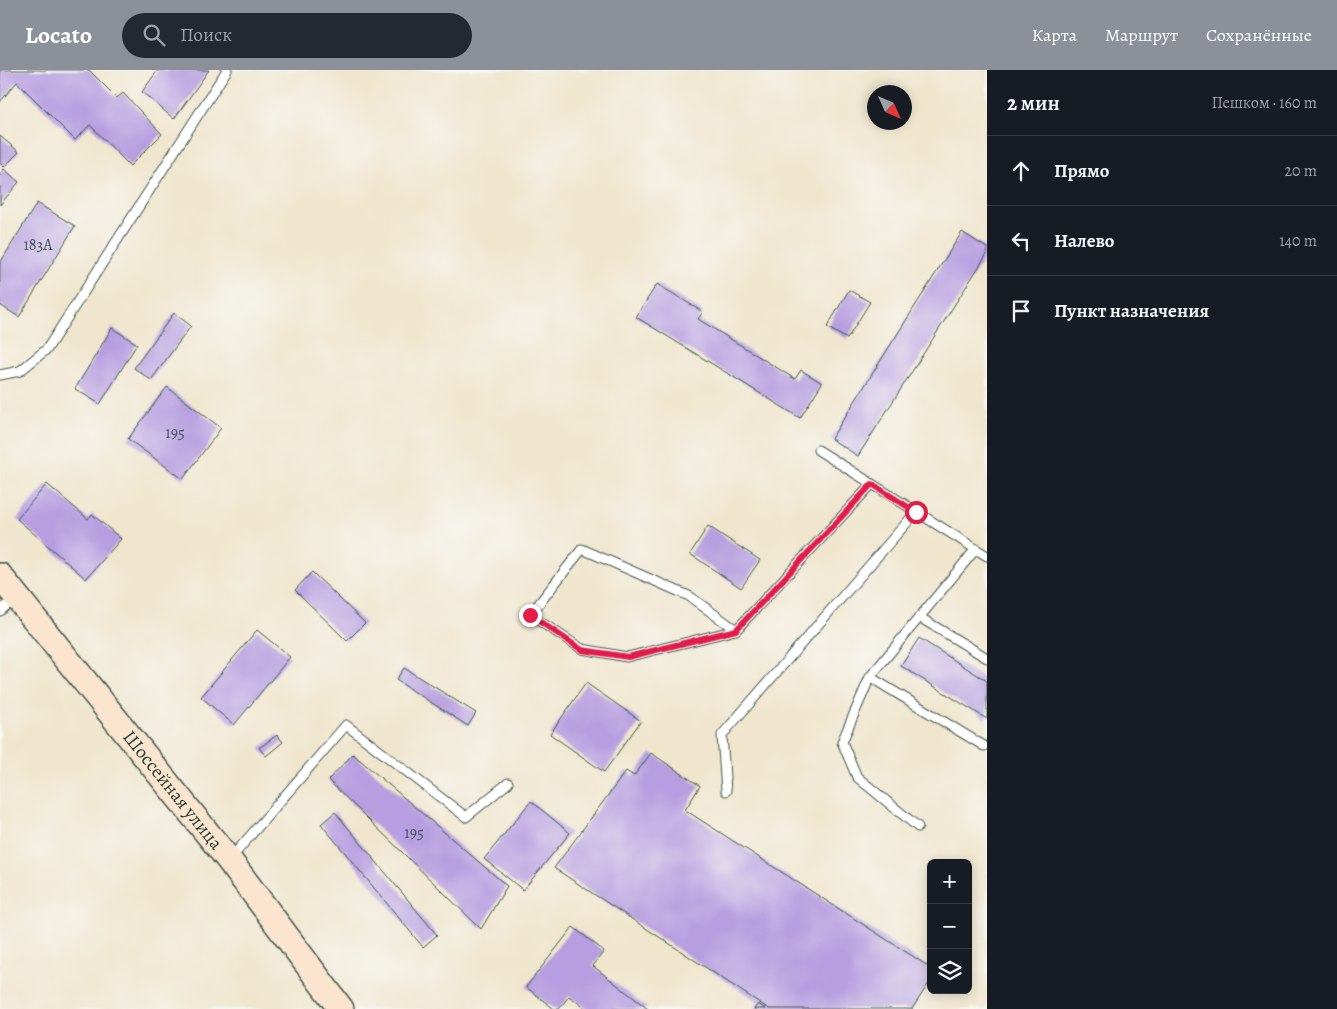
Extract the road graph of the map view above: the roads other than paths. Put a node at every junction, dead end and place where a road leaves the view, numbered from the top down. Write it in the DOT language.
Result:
graph roads {
  1 [pos="228,70"];
  2 [pos="0,375"];
  3 [pos="818,450"];
  4 [pos="872,484"];
  5 [pos="916,512"];
  6 [pos="975,550"];
  7 [pos="987,556"];
  8 [pos="0,576"];
  9 [pos="4,600"];
  10 [pos="919,617"];
  11 [pos="736,630"];
  12 [pos="987,658"];
  13 [pos="870,677"];
  14 [pos="984,746"];
  15 [pos="508,783"];
  16 [pos="726,791"];
  17 [pos="918,827"];
  18 [pos="229,860"];
  19 [pos="329,1009"];
  20 [pos="341,1009"];
  1 -- 2 [label="lane"];
  3 -- 4 [label="lane"];
  4 -- 5 [label="lane"];
  4 -- 11 [label="lane"];
  5 -- 6 [label="lane"];
  5 -- 16 [label="lane"];
  6 -- 7 [label="lane"];
  6 -- 10 [label="lane"];
  8 -- 18 [label="main road, Шоссейная улица"];
  9 -- 19 [label="main road, Шоссейная улица"];
  10 -- 12 [label="lane"];
  10 -- 13 [label="lane"];
  11 -- 11 [label="lane"];
  13 -- 14 [label="lane"];
  13 -- 17 [label="lane"];
  15 -- 18 [label="lane"];
  18 -- 20 [label="main road, Шоссейная улица"];
}
